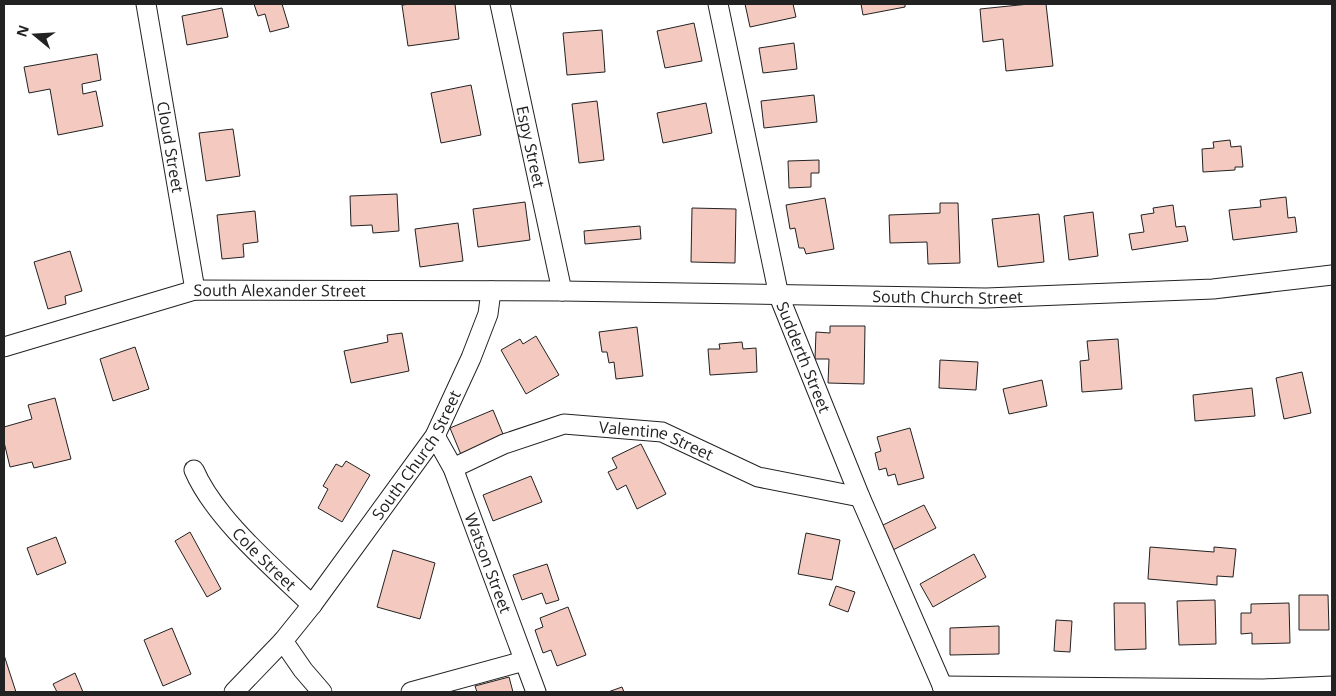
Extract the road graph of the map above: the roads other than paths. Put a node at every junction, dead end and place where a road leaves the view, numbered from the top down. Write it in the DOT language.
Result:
graph roads {
  1 [pos="146,4"];
  2 [pos="500,4"];
  3 [pos="718,4"];
  4 [pos="1332,274"];
  5 [pos="196,290"];
  6 [pos="491,291"];
  7 [pos="562,291"];
  8 [pos="779,296"];
  9 [pos="4,347"];
  10 [pos="435,436"];
  11 [pos="454,468"];
  12 [pos="194,470"];
  13 [pos="860,498"];
  14 [pos="312,605"];
  15 [pos="283,641"];
  16 [pos="524,661"];
  17 [pos="1332,686"];
  18 [pos="943,689"];
  19 [pos="1263,691"];
  20 [pos="234,692"];
  21 [pos="322,692"];
  22 [pos="411,692"];
  23 [pos="536,692"];
  1 -- 5 [label="street, Cloud Street"];
  2 -- 7 [label="street, Espy Street"];
  3 -- 8 [label="street, Sudderth Street"];
  4 -- 8 [label="street, South Church Street"];
  5 -- 6 [label="street, South Alexander Street"];
  5 -- 9 [label="street, South Alexander Street"];
  6 -- 7 [label="street, South Alexander Street"];
  6 -- 10 [label="street, South Church Street"];
  7 -- 8 [label="street, South Church Street"];
  8 -- 13 [label="street, Sudderth Street"];
  10 -- 11 [label="street, Watson Street"];
  10 -- 14 [label="street, South Church Street"];
  11 -- 13 [label="street, Valentine Street"];
  11 -- 16 [label="street, Watson Street"];
  12 -- 14 [label="street, Cole Street"];
  13 -- 18 [label="street, Sudderth Street"];
  14 -- 15 [label="street"];
  15 -- 20 [label="street"];
  15 -- 21 [label="street"];
  16 -- 22 [label="street"];
  16 -- 23 [label="street, Watson Street"];
  17 -- 19 [label="street"];
  18 -- 19 [label="street"];
}
